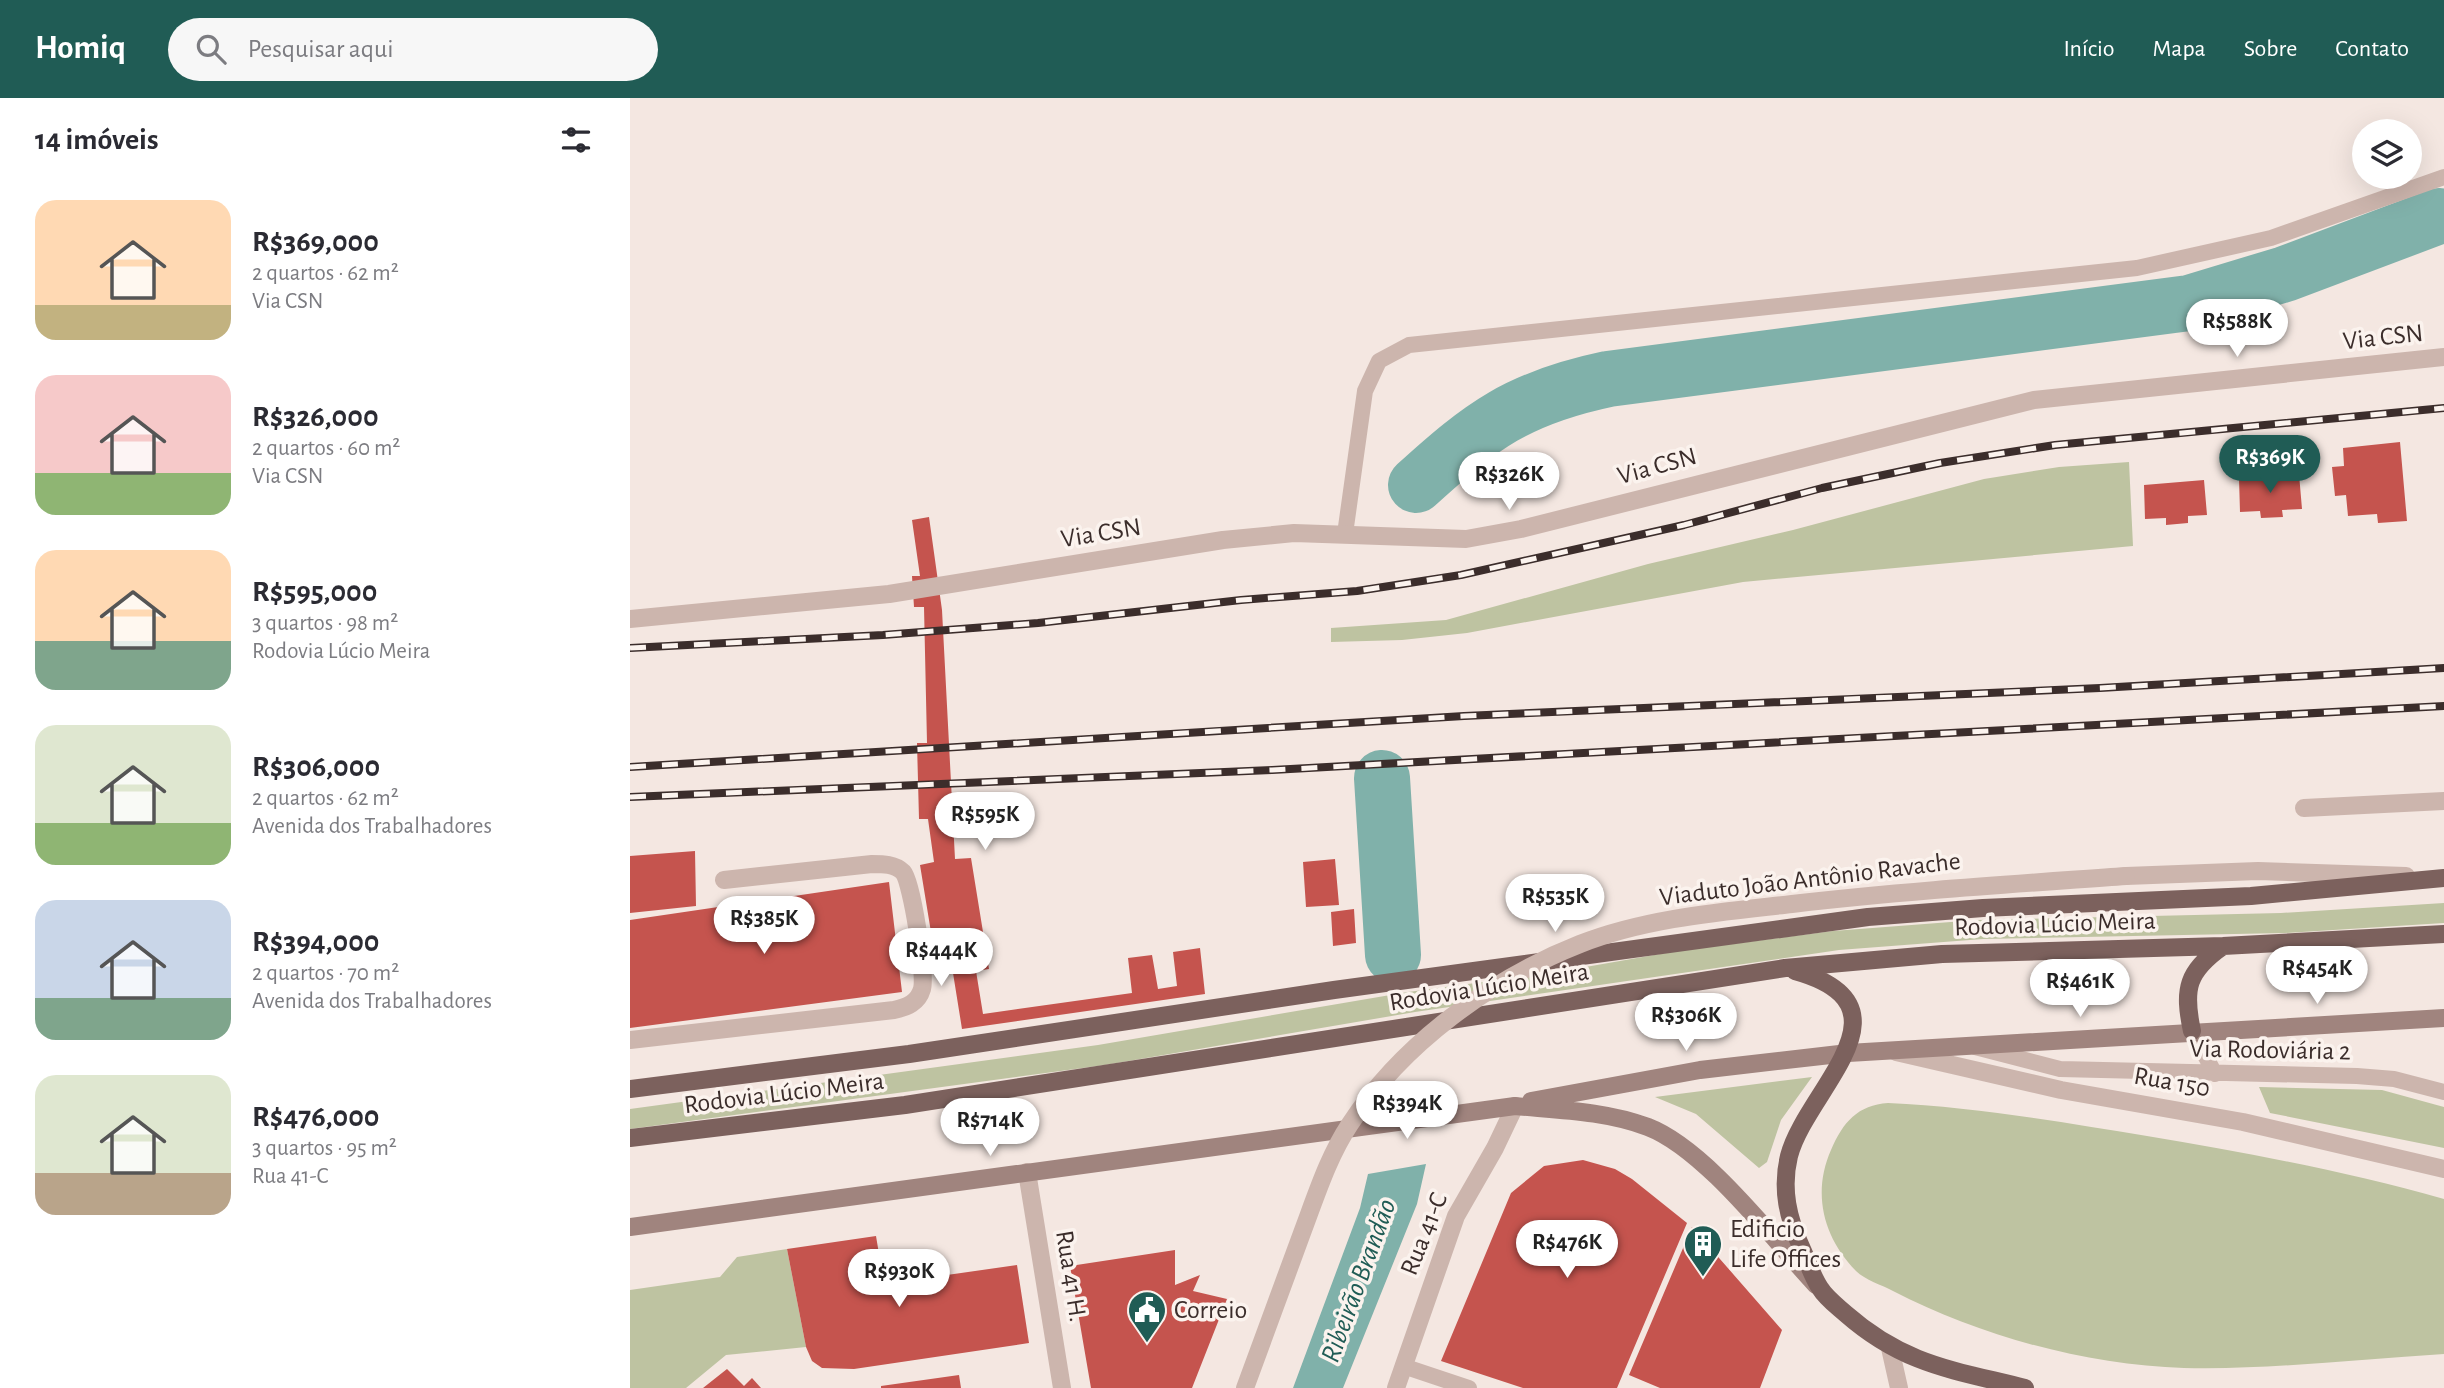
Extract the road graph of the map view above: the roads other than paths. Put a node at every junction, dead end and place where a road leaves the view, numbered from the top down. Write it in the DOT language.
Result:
graph roads {
  1 [pos="2444,177"];
  2 [pos="2444,357"];
  3 [pos="1345,534"];
  4 [pos="630,619"];
  5 [pos="2444,800"];
  6 [pos="2304,808"];
  7 [pos="2444,877"];
  8 [pos="724,880"];
  9 [pos="2444,934"];
  10 [pos="2223,946"];
  11 [pos="1785,968"];
  12 [pos="2444,1018"];
  13 [pos="2192,1031"];
  14 [pos="630,1040"];
  15 [pos="1970,1045"];
  16 [pos="1891,1051"];
  17 [pos="1848,1053"];
  18 [pos="2215,1074"];
  19 [pos="630,1088"];
  20 [pos="2444,1092"];
  21 [pos="1523,1104"];
  22 [pos="630,1139"];
  23 [pos="2444,1169"];
  24 [pos="1027,1172"];
  25 [pos="630,1227"];
  26 [pos="1821,1290"];
  27 [pos="1890,1348"];
  28 [pos="1404,1366"];
  29 [pos="1062,1388"];
  30 [pos="1245,1388"];
  31 [pos="1396,1388"];
  32 [pos="1469,1388"];
  33 [pos="1899,1388"];
  34 [pos="2025,1388"];
  1 -- 3 [label="lane"];
  2 -- 3 [label="street, Via CSN"];
  3 -- 4 [label="street, Via CSN"];
  5 -- 6 [label="street"];
  7 -- 19 [label="main road, Rodovia Lúcio Meira"];
  7 -- 30 [label="street, Viaduto João Antônio Ravache, bridge"];
  8 -- 14 [label="street"];
  9 -- 10 [label="main road, Rodovia Lúcio Meira"];
  10 -- 11 [label="main road, Rodovia Lúcio Meira"];
  10 -- 13 [label="main road"];
  11 -- 17 [label="main road"];
  11 -- 22 [label="main road, Rodovia Lúcio Meira, bridge"];
  12 -- 13 [label="main road"];
  13 -- 15 [label="main road"];
  13 -- 18 [label="lane"];
  15 -- 16 [label="main road"];
  15 -- 18 [label="lane, Via Rodoviária 2"];
  16 -- 17 [label="main road"];
  16 -- 23 [label="street, Rua 150"];
  17 -- 21 [label="main road"];
  17 -- 26 [label="main road"];
  18 -- 20 [label="lane, Via Rodoviária 2"];
  21 -- 24 [label="main road"];
  21 -- 26 [label="main road"];
  21 -- 28 [label="street, Rua 41-C"];
  24 -- 25 [label="main road"];
  24 -- 29 [label="street, Rua 41 H."];
  26 -- 27 [label="main road"];
  27 -- 33 [label="street"];
  27 -- 34 [label="main road"];
  28 -- 31 [label="street, Rua 41-C"];
  28 -- 32 [label="lane"];
}
